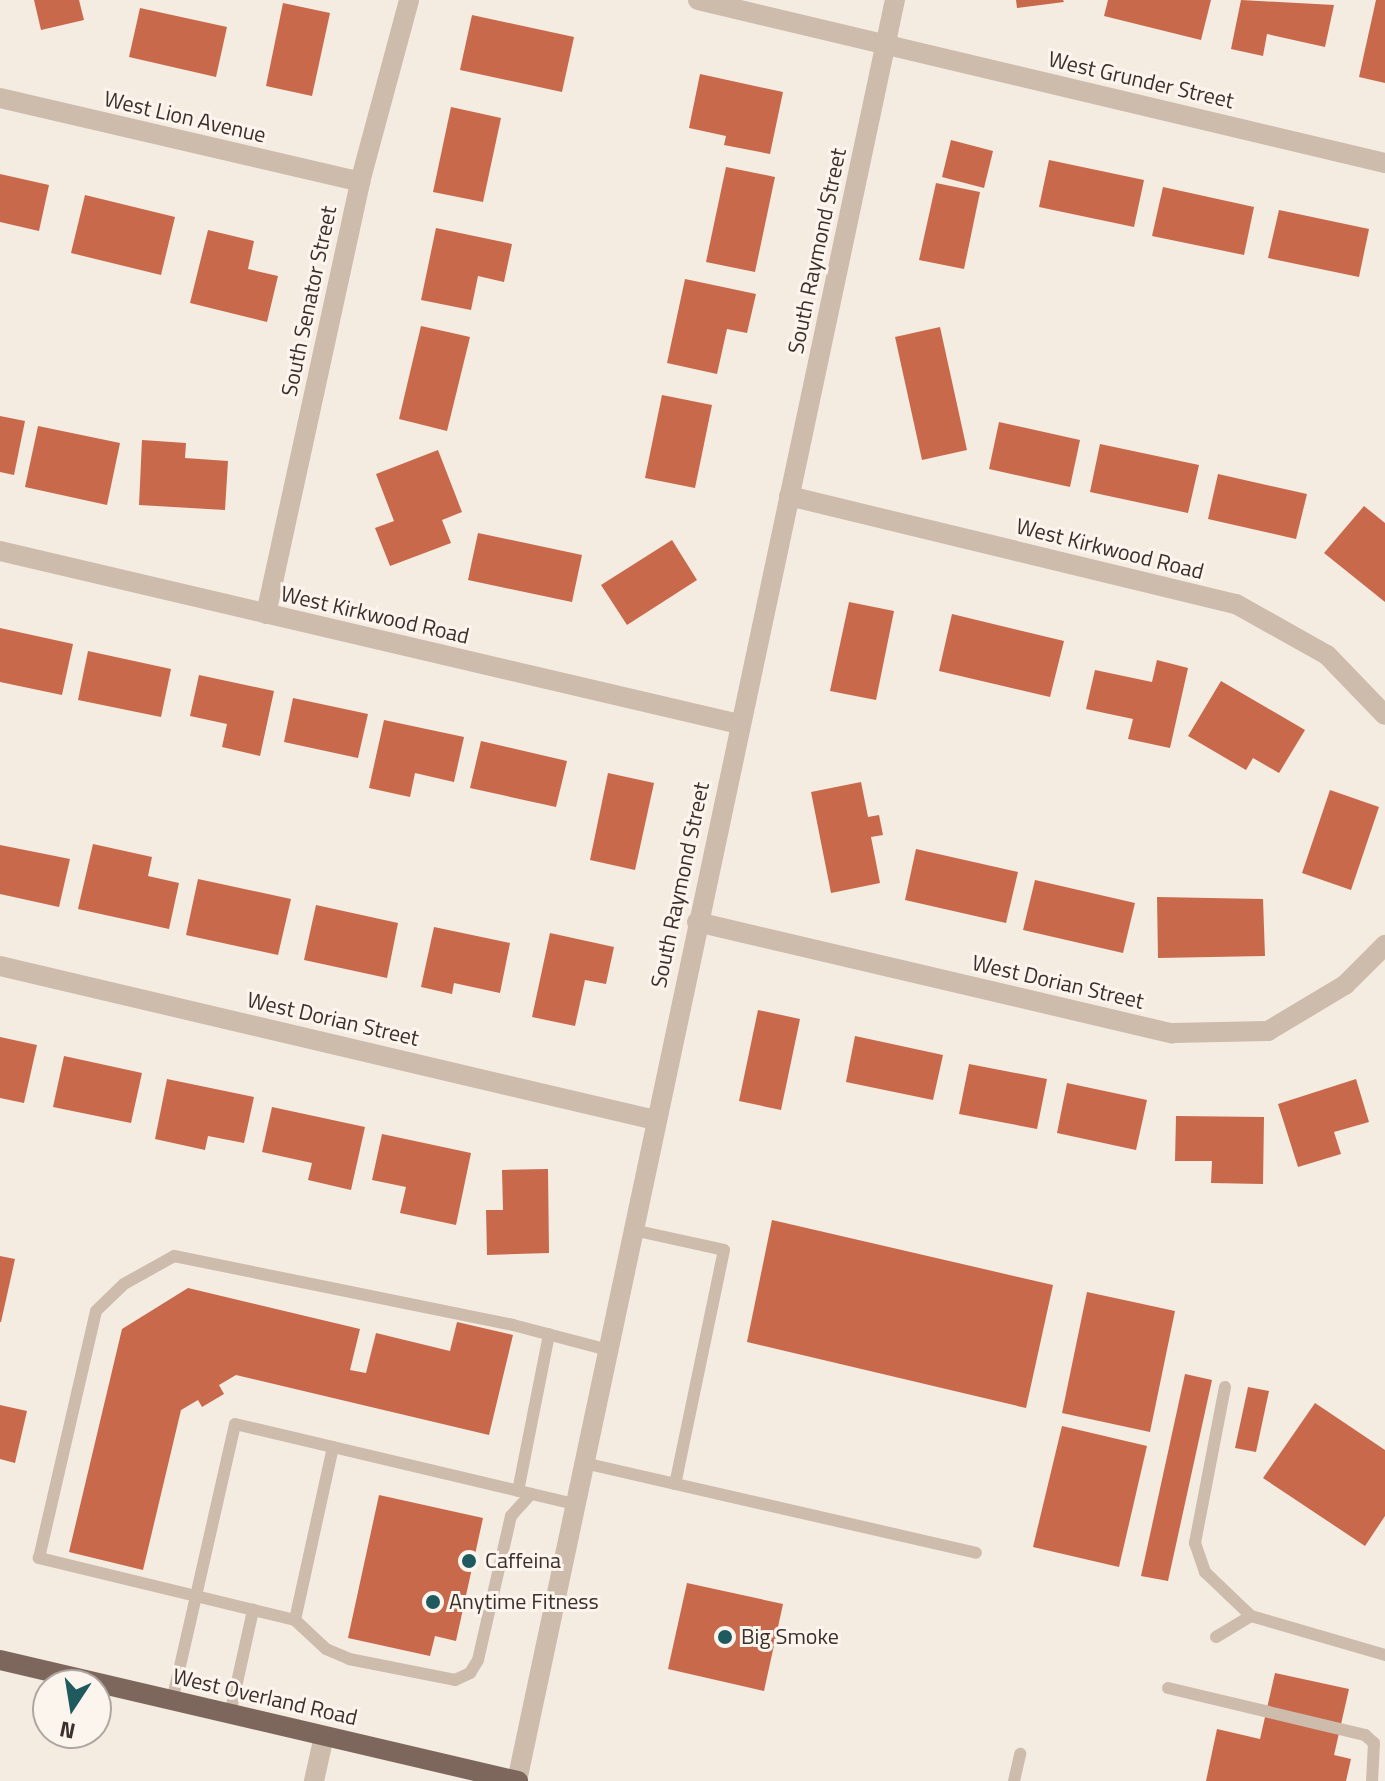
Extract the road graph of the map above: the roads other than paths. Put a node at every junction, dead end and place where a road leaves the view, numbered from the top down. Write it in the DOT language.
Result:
graph roads {
  1 [pos="409,0"];
  2 [pos="698,0"];
  3 [pos="895,0"];
  4 [pos="885,44"];
  5 [pos="0,98"];
  6 [pos="1385,163"];
  7 [pos="360,182"];
  8 [pos="789,496"];
  9 [pos="0,551"];
  10 [pos="266,614"];
  11 [pos="1385,715"];
  12 [pos="739,724"];
  13 [pos="697,922"];
  14 [pos="1385,945"];
  15 [pos="0,966"];
  16 [pos="655,1120"];
  17 [pos="633,1230"];
  18 [pos="549,1334"];
  19 [pos="608,1350"];
  20 [pos="1225,1387"];
  21 [pos="333,1447"];
  22 [pos="584,1463"];
  23 [pos="675,1484"];
  24 [pos="518,1491"];
  25 [pos="531,1494"];
  26 [pos="575,1504"];
  27 [pos="976,1553"];
  28 [pos="196,1596"];
  29 [pos="253,1610"];
  30 [pos="1251,1616"];
  31 [pos="295,1620"];
  32 [pos="1216,1637"];
  33 [pos="1385,1655"];
  34 [pos="0,1660"];
  35 [pos="1168,1688"];
  36 [pos="172,1701"];
  37 [pos="230,1714"];
  38 [pos="324,1736"];
  39 [pos="1020,1754"];
  40 [pos="314,1781"];
  41 [pos="518,1781"];
  42 [pos="1014,1781"];
  43 [pos="1372,1781"];
  1 -- 7 [label="street, South Senator Street"];
  2 -- 4 [label="street, West Grunder Street"];
  3 -- 4 [label="street, South Raymond Street"];
  4 -- 6 [label="street, West Grunder Street"];
  4 -- 8 [label="street, South Raymond Street"];
  5 -- 7 [label="street, West Lion Avenue"];
  7 -- 10 [label="street, South Senator Street"];
  8 -- 11 [label="street, West Kirkwood Road"];
  8 -- 12 [label="street, South Raymond Street"];
  9 -- 10 [label="street, West Kirkwood Road"];
  10 -- 12 [label="street, West Kirkwood Road"];
  12 -- 13 [label="street, South Raymond Street"];
  13 -- 14 [label="street, West Dorian Street"];
  13 -- 16 [label="street, South Raymond Street"];
  15 -- 16 [label="street, West Dorian Street"];
  16 -- 17 [label="street, South Raymond Street"];
  17 -- 19 [label="street, South Raymond Street"];
  17 -- 23 [label="lane"];
  18 -- 19 [label="lane"];
  18 -- 24 [label="lane"];
  18 -- 28 [label="lane"];
  19 -- 22 [label="street, South Raymond Street"];
  20 -- 30 [label="lane"];
  21 -- 24 [label="lane"];
  21 -- 28 [label="lane"];
  21 -- 31 [label="lane"];
  22 -- 23 [label="lane"];
  22 -- 26 [label="street, South Raymond Street"];
  23 -- 27 [label="lane"];
  24 -- 25 [label="lane"];
  25 -- 26 [label="lane"];
  25 -- 31 [label="lane"];
  26 -- 41 [label="street, South Raymond Street"];
  28 -- 29 [label="lane"];
  28 -- 36 [label="lane"];
  29 -- 31 [label="lane"];
  29 -- 37 [label="lane"];
  30 -- 32 [label="lane"];
  30 -- 33 [label="lane"];
  34 -- 36 [label="main road, West Overland Road"];
  35 -- 43 [label="lane"];
  36 -- 37 [label="main road, West Overland Road"];
  37 -- 38 [label="main road, West Overland Road"];
  38 -- 40 [label="street"];
  38 -- 41 [label="main road, West Overland Road"];
  39 -- 42 [label="lane"];
}
